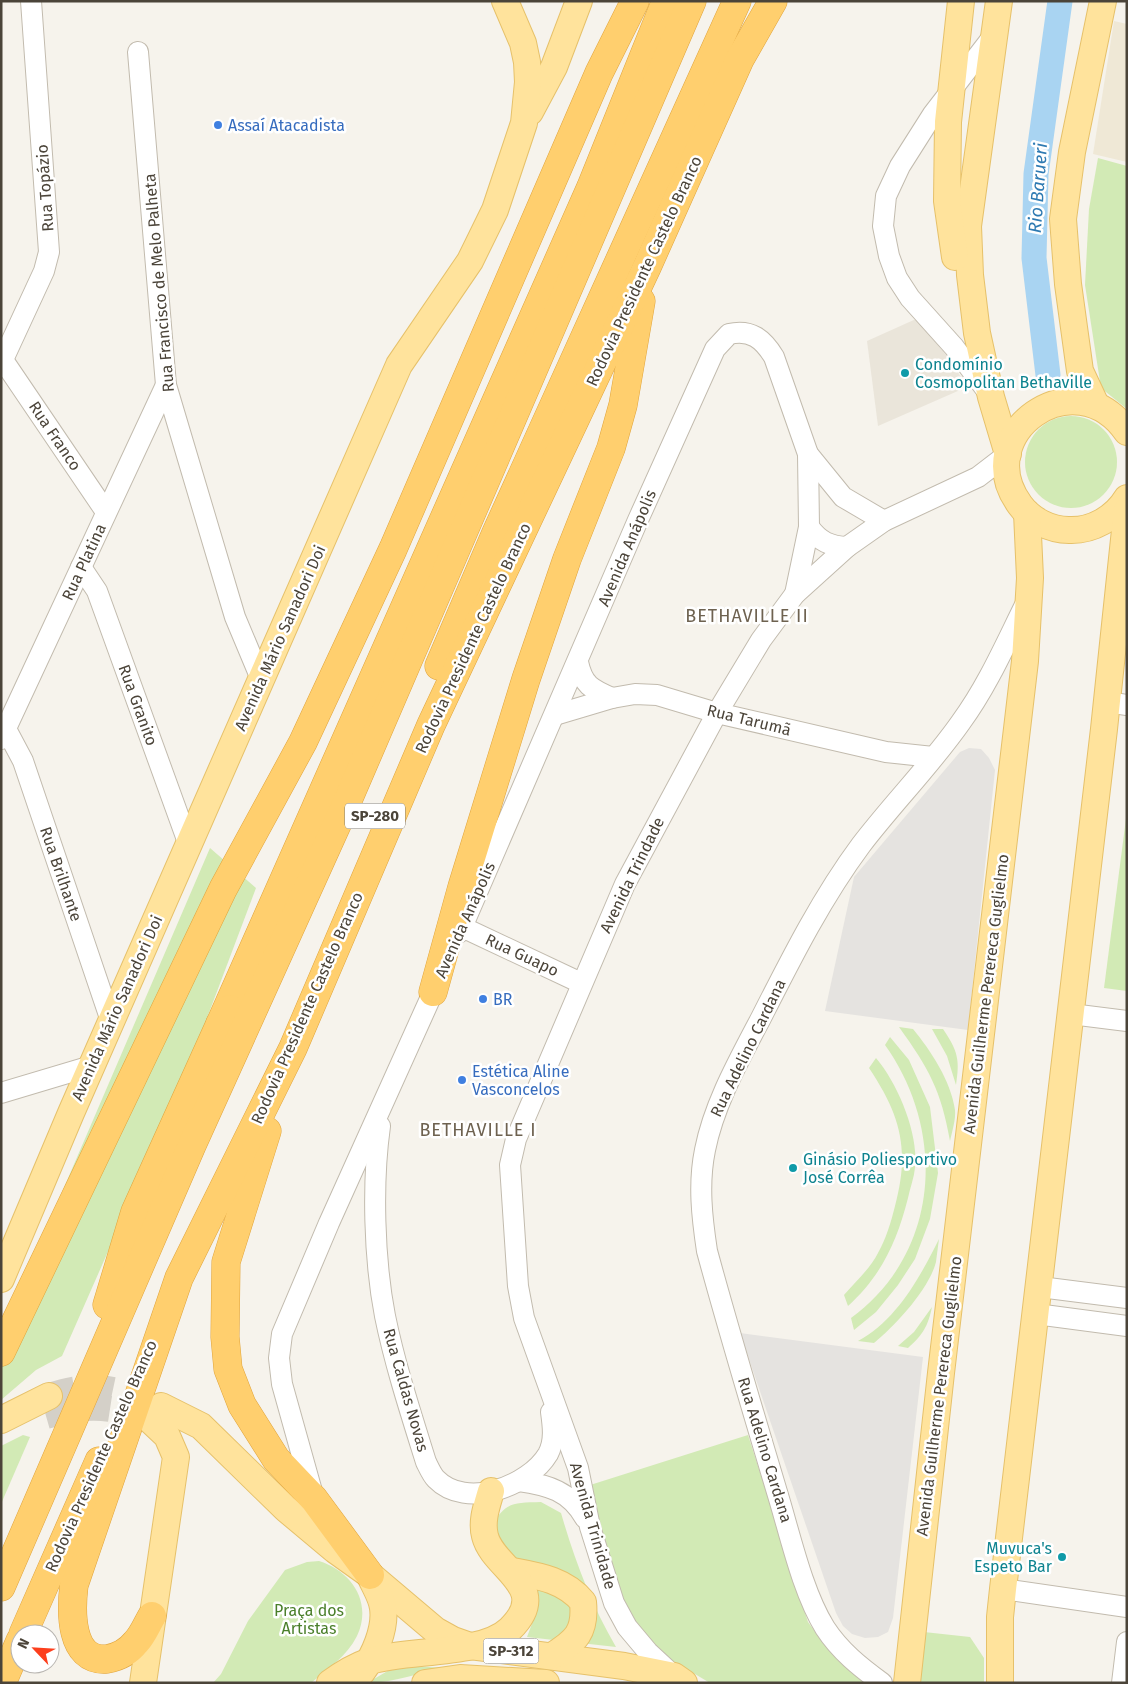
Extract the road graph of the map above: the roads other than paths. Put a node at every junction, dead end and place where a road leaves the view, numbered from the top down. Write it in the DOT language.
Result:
graph roads {
  1 [pos="31,1"];
  2 [pos="505,1"];
  3 [pos="579,1"];
  4 [pos="635,1"];
  5 [pos="666,1"];
  6 [pos="692,1"];
  7 [pos="737,1"];
  8 [pos="773,1"];
  9 [pos="961,1"];
  10 [pos="999,1"];
  11 [pos="1103,1"];
  12 [pos="994,35"];
  13 [pos="138,52"];
  14 [pos="952,90"];
  15 [pos="524,123"];
  16 [pos="655,181"];
  17 [pos="646,267"];
  18 [pos="2,362"];
  19 [pos="166,385"];
  20 [pos="989,387"];
  21 [pos="1096,405"];
  22 [pos="1127,431"];
  23 [pos="808,454"];
  24 [pos="1008,454"];
  25 [pos="978,477"];
  26 [pos="1010,487"];
  27 [pos="1127,498"];
  28 [pos="1127,510"];
  29 [pos="106,512"];
  30 [pos="1027,513"];
  31 [pos="884,522"];
  32 [pos="809,527"];
  33 [pos="847,547"];
  34 [pos="81,567"];
  35 [pos="796,594"];
  36 [pos="1029,596"];
  37 [pos="578,662"];
  38 [pos="261,678"];
  39 [pos="612,698"];
  40 [pos="1117,704"];
  41 [pos="716,713"];
  42 [pos="555,715"];
  43 [pos="4,734"];
  44 [pos="886,752"];
  45 [pos="933,757"];
  46 [pos="904,792"];
  47 [pos="189,845"];
  48 [pos="321,860"];
  49 [pos="462,927"];
  50 [pos="321,944"];
  51 [pos="581,983"];
  52 [pos="433,992"];
  53 [pos="1071,1014"];
  54 [pos="111,1021"];
  55 [pos="1127,1021"];
  56 [pos="220,1024"];
  57 [pos="293,1048"];
  58 [pos="91,1066"];
  59 [pos="1,1093"];
  60 [pos="383,1104"];
  61 [pos="1,1278"];
  62 [pos="179,1278"];
  63 [pos="1040,1287"];
  64 [pos="1127,1298"];
  65 [pos="1036,1314"];
  66 [pos="1127,1326"];
  67 [pos="1,1352"];
  68 [pos="548,1388"];
  69 [pos="1,1420"];
  70 [pos="67,1435"];
  71 [pos="1,1438"];
  72 [pos="519,1481"];
  73 [pos="491,1491"];
  74 [pos="314,1499"];
  75 [pos="37,1506"];
  76 [pos="590,1527"];
  77 [pos="1,1553"];
  78 [pos="512,1571"];
  79 [pos="370,1575"];
  80 [pos="1,1587"];
  81 [pos="1003,1588"];
  82 [pos="1127,1607"];
  83 [pos="152,1616"];
  84 [pos="27,1624"];
  85 [pos="1127,1642"];
  86 [pos="470,1646"];
  87 [pos="552,1656"];
  88 [pos="370,1661"];
  89 [pos="10,1664"];
  90 [pos="683,1681"];
  91 [pos="2,1683"];
  92 [pos="143,1683"];
  93 [pos="330,1683"];
  94 [pos="351,1683"];
  95 [pos="424,1683"];
  96 [pos="546,1683"];
  97 [pos="882,1683"];
  98 [pos="907,1683"];
  99 [pos="1000,1683"];
  100 [pos="1122,1683"];
  1 -- 18 [label="street, Rua Topázio"];
  2 -- 15 [label="main road, Avenida Mário Sanadori Doi"];
  3 -- 15 [label="main road"];
  4 -- 67 [label="highway"];
  5 -- 56 [label="highway"];
  6 -- 48 [label="highway, SP-280"];
  7 -- 16 [label="highway, Rodovia Presidente Castelo Branco / SP-280"];
  8 -- 17 [label="highway, Rodovia Presidente Castelo Branco"];
  9 -- 14 [label="main road"];
  10 -- 12 [label="main road"];
  11 -- 21 [label="main road"];
  12 -- 14 [label="street"];
  12 -- 20 [label="main road"];
  13 -- 19 [label="street, Rua Francisco de Melo Palheta"];
  14 -- 20 [label="main road"];
  14 -- 20 [label="street"];
  15 -- 38 [label="main road, Avenida Mário Sanadori Doi"];
  16 -- 17 [label="highway"];
  16 -- 50 [label="highway, Rodovia Presidente Castelo Branco / SP-280"];
  17 -- 52 [label="highway"];
  17 -- 57 [label="highway, Rodovia Presidente Castelo Branco"];
  18 -- 29 [label="street, Rua Franco"];
  19 -- 29 [label="street, Rua Platina"];
  19 -- 38 [label="street, Rua Francisco de Melo Palheta"];
  20 -- 24 [label="main road"];
  21 -- 22 [label="main road"];
  21 -- 24 [label="main road"];
  23 -- 31 [label="street"];
  23 -- 32 [label="street"];
  23 -- 37 [label="street, Avenida Anápolis"];
  24 -- 25 [label="street, Avenida Trindade"];
  24 -- 26 [label="main road"];
  25 -- 26 [label="street"];
  25 -- 31 [label="street, Avenida Trindade"];
  26 -- 30 [label="main road"];
  27 -- 30 [label="main road"];
  28 -- 40 [label="main road"];
  29 -- 34 [label="street, Rua Platina"];
  30 -- 36 [label="main road, Avenida Guilherme Perereca Guglielmo"];
  31 -- 33 [label="street, Avenida Trindade"];
  32 -- 33 [label="street"];
  32 -- 35 [label="street"];
  33 -- 35 [label="street, Avenida Trindade"];
  34 -- 43 [label="street, Rua Platina"];
  34 -- 47 [label="street, Rua Granito"];
  35 -- 41 [label="street, Avenida Trindade"];
  36 -- 45 [label="street, Rua Adelino Cardana"];
  36 -- 98 [label="main road, Avenida Guilherme Perereca Guglielmo"];
  37 -- 39 [label="street"];
  37 -- 42 [label="street, Avenida Anápolis"];
  38 -- 47 [label="main road, Avenida Mário Sanadori Doi"];
  39 -- 41 [label="street, Rua Tarumã"];
  39 -- 42 [label="street, Rua Tarumã"];
  40 -- 53 [label="main road"];
  41 -- 44 [label="street, Rua Tarumã"];
  41 -- 51 [label="street, Avenida Trindade"];
  42 -- 49 [label="street, Avenida Anápolis"];
  43 -- 54 [label="street, Rua Brilhante"];
  44 -- 45 [label="street, Rua Tarumã"];
  44 -- 46 [label="street"];
  45 -- 46 [label="street, Rua Adelino Cardana"];
  46 -- 97 [label="street, Rua Adelino Cardana"];
  47 -- 54 [label="main road, Avenida Mário Sanadori Doi"];
  48 -- 56 [label="highway"];
  48 -- 70 [label="highway, SP-280"];
  49 -- 51 [label="street, Rua Guapo"];
  49 -- 52 [label="street, Avenida Anápolis"];
  50 -- 57 [label="highway"];
  50 -- 62 [label="highway, Rodovia Presidente Castelo Branco / SP-280"];
  51 -- 68 [label="street, Avenida Trindade"];
  52 -- 60 [label="street, Avenida Anápolis"];
  53 -- 55 [label="street"];
  53 -- 63 [label="main road"];
  54 -- 58 [label="main road, Avenida Mário Sanadori Doi"];
  56 -- 70 [label="highway"];
  57 -- 62 [label="highway, Rodovia Presidente Castelo Branco"];
  57 -- 74 [label="highway"];
  58 -- 59 [label="street"];
  58 -- 61 [label="main road, Avenida Mário Sanadori Doi"];
  60 -- 73 [label="street, Rua Caldas Novas"];
  60 -- 74 [label="street, Avenida Anápolis"];
  62 -- 83 [label="highway"];
  62 -- 84 [label="highway, Rodovia Presidente Castelo Branco / SP-280"];
  63 -- 64 [label="street"];
  63 -- 65 [label="main road"];
  65 -- 66 [label="street"];
  65 -- 81 [label="main road"];
  68 -- 72 [label="street, Rua Caldas Novas"];
  68 -- 76 [label="street, Avenida Trinidade"];
  69 -- 71 [label="main road"];
  70 -- 75 [label="highway, SP-280"];
  72 -- 73 [label="street, Rua Caldas Novas"];
  72 -- 76 [label="street"];
  73 -- 78 [label="main road"];
  74 -- 79 [label="highway"];
  75 -- 77 [label="highway"];
  75 -- 80 [label="highway, SP-280"];
  76 -- 90 [label="street, Avenida Trinidade"];
  78 -- 86 [label="main road"];
  78 -- 87 [label="main road"];
  79 -- 83 [label="main road, SP-312"];
  79 -- 86 [label="main road, SP-312"];
  79 -- 88 [label="main road"];
  81 -- 82 [label="street"];
  81 -- 99 [label="main road"];
  83 -- 92 [label="main road"];
  85 -- 100 [label="street"];
  86 -- 87 [label="main road, SP-312"];
  86 -- 88 [label="main road, SP-312"];
  87 -- 90 [label="main road, SP-312"];
  88 -- 93 [label="main road"];
  88 -- 94 [label="main road"];
  89 -- 91 [label="highway"];
  95 -- 96 [label="main road, SP-312"];
}
